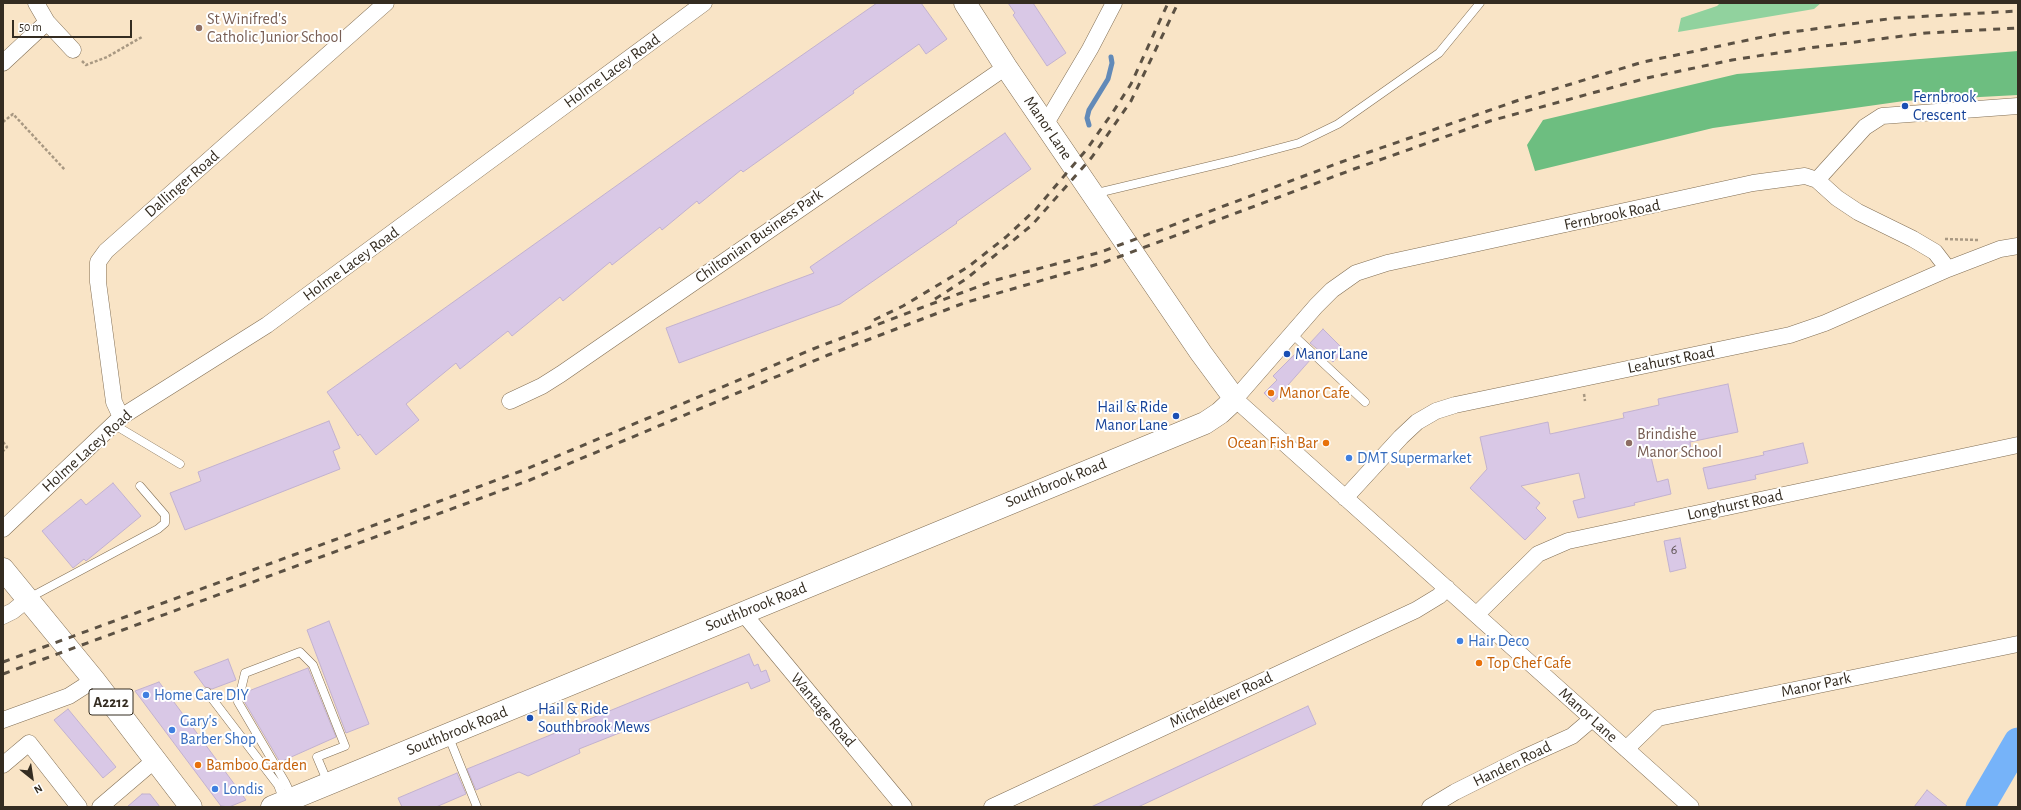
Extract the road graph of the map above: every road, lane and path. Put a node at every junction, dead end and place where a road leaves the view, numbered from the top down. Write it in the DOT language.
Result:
graph roads {
  1 [pos="36,3"];
  2 [pos="386,3"];
  3 [pos="704,3"];
  4 [pos="965,3"];
  5 [pos="1114,3"];
  6 [pos="1480,3"];
  7 [pos="47,22"];
  8 [pos="142,37"];
  9 [pos="73,50"];
  10 [pos="3,63"];
  11 [pos="1006,67"];
  12 [pos="2018,106"];
  13 [pos="3,122"];
  14 [pos="1045,125"];
  15 [pos="65,170"];
  16 [pos="1817,180"];
  17 [pos="1093,194"];
  18 [pos="1939,238"];
  19 [pos="1984,240"];
  20 [pos="2018,246"];
  21 [pos="1948,269"];
  22 [pos="1292,333"];
  23 [pos="1235,399"];
  24 [pos="510,401"];
  25 [pos="1366,402"];
  26 [pos="117,420"];
  27 [pos="3,442"];
  28 [pos="2018,445"];
  29 [pos="3,451"];
  30 [pos="180,464"];
  31 [pos="140,486"];
  32 [pos="1345,498"];
  33 [pos="3,529"];
  34 [pos="3,569"];
  35 [pos="1447,588"];
  36 [pos="29,598"];
  37 [pos="743,612"];
  38 [pos="1477,614"];
  39 [pos="3,616"];
  40 [pos="2018,644"];
  41 [pos="94,680"];
  42 [pos="208,692"];
  43 [pos="1592,719"];
  44 [pos="3,720"];
  45 [pos="447,734"];
  46 [pos="1626,749"];
  47 [pos="155,760"];
  48 [pos="3,765"];
  49 [pos="328,783"];
  50 [pos="283,802"];
  51 [pos="79,807"];
  52 [pos="100,807"];
  53 [pos="191,807"];
  54 [pos="477,807"];
  55 [pos="904,807"];
  56 [pos="992,807"];
  57 [pos="1430,807"];
  58 [pos="1691,807"];
  1 -- 7 [label="street"];
  2 -- 26 [label="street, Dallinger Road"];
  3 -- 26 [label="street, Holme Lacey Road"];
  4 -- 11 [label="street, Manor Lane"];
  5 -- 14 [label="street"];
  6 -- 17 [label="lane"];
  7 -- 9 [label="street"];
  7 -- 10 [label="street"];
  8 -- 9 [label="path"];
  11 -- 14 [label="street, Manor Lane"];
  11 -- 24 [label="street, Chiltonian Business Park"];
  12 -- 16 [label="street"];
  13 -- 15 [label="path"];
  14 -- 17 [label="street, Manor Lane"];
  16 -- 21 [label="street"];
  16 -- 22 [label="street, Fernbrook Road"];
  17 -- 23 [label="street, Manor Lane"];
  18 -- 19 [label="path"];
  20 -- 21 [label="street, Leahurst Road"];
  21 -- 32 [label="street, Leahurst Road"];
  22 -- 23 [label="street, Fernbrook Road"];
  22 -- 25 [label="lane"];
  23 -- 32 [label="street, Manor Lane"];
  23 -- 37 [label="street, Southbrook Road"];
  26 -- 30 [label="lane"];
  26 -- 33 [label="street, Holme Lacey Road"];
  27 -- 29 [label="path"];
  28 -- 38 [label="street, Longhurst Road"];
  31 -- 36 [label="lane"];
  32 -- 35 [label="street, Manor Lane"];
  34 -- 36 [label="street, A2212"];
  35 -- 38 [label="street, Manor Lane"];
  35 -- 56 [label="street, Micheldever Road"];
  36 -- 39 [label="street"];
  36 -- 41 [label="street, A2212"];
  37 -- 45 [label="street, Southbrook Road"];
  37 -- 55 [label="street, Wantage Road"];
  38 -- 43 [label="street, Manor Lane"];
  40 -- 46 [label="street, Manor Park"];
  41 -- 44 [label="street"];
  41 -- 47 [label="street, A2212"];
  42 -- 50 [label="lane"];
  43 -- 46 [label="street, Manor Lane"];
  43 -- 57 [label="street, Handen Road"];
  45 -- 49 [label="street, Southbrook Road"];
  45 -- 54 [label="lane"];
  46 -- 58 [label="street, Manor Lane"];
  47 -- 52 [label="street"];
  47 -- 53 [label="street, A2212"];
  48 -- 51 [label="street"];
  49 -- 50 [label="street, Southbrook Road"];
  49 -- 50 [label="lane"];
}
